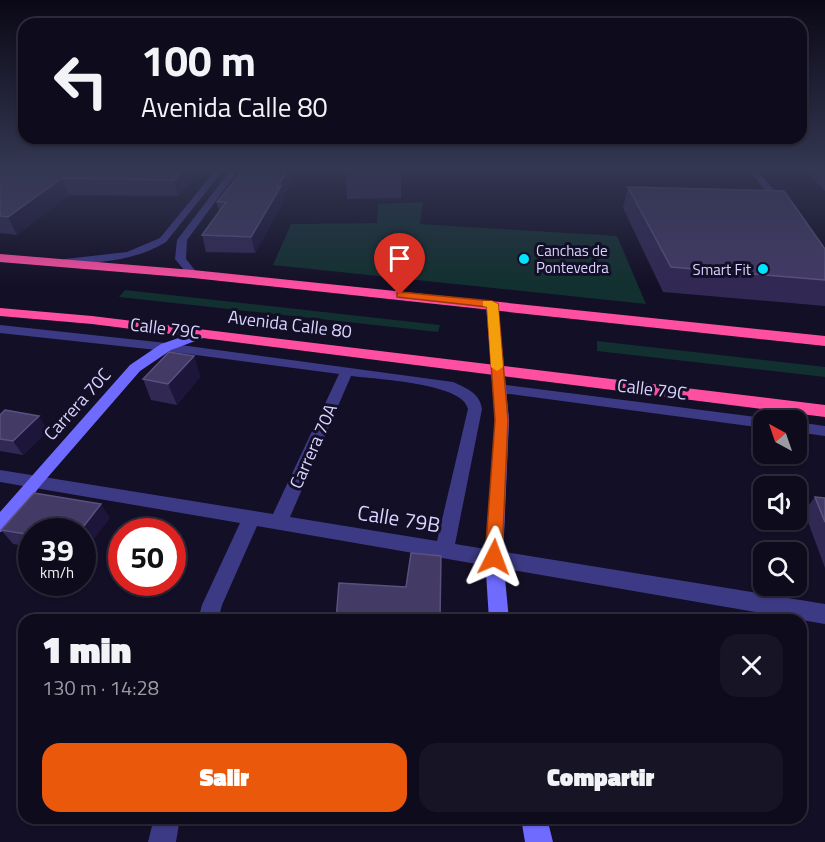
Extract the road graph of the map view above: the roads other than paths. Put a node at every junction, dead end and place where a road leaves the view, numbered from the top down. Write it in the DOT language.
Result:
graph roads {
  1 [pos="189,207"];
  2 [pos="207,207"];
  3 [pos="783,207"];
  4 [pos="787,212"];
  5 [pos="0,258"];
  6 [pos="64,262"];
  7 [pos="193,274"];
  8 [pos="492,304"];
  9 [pos="0,312"];
  10 [pos="0,329"];
  11 [pos="202,334"];
  12 [pos="825,341"];
  13 [pos="166,347"];
  14 [pos="497,369"];
  15 [pos="347,370"];
  16 [pos="499,389"];
  17 [pos="825,411"];
  18 [pos="753,422"];
  19 [pos="807,429"];
  20 [pos="825,431"];
  21 [pos="0,476"];
  22 [pos="35,481"];
  23 [pos="252,517"];
  24 [pos="279,521"];
  25 [pos="0,525"];
  26 [pos="445,549"];
  27 [pos="494,557"];
  28 [pos="210,614"];
  29 [pos="499,614"];
  30 [pos="825,614"];
  31 [pos="166,824"];
  32 [pos="535,824"];
  33 [pos="162,842"];
  34 [pos="539,842"];
  1 -- 6 [label="street"];
  2 -- 7 [label="street"];
  3 -- 4 [label="street"];
  5 -- 6 [label="highway"];
  6 -- 7 [label="highway"];
  7 -- 8 [label="highway"];
  8 -- 12 [label="highway"];
  8 -- 14 [label="main road"];
  9 -- 11 [label="highway, Avenida Calle 80"];
  10 -- 13 [label="street, Calle 79C"];
  11 -- 13 [label="main road, Carrera 70C"];
  11 -- 14 [label="highway, Avenida Calle 80"];
  13 -- 15 [label="street, Calle 79C"];
  13 -- 22 [label="main road, Carrera 70C"];
  14 -- 16 [label="main road"];
  14 -- 17 [label="highway, Avenida Calle 80"];
  15 -- 24 [label="street, Carrera 70A"];
  15 -- 26 [label="street, Calle 79C"];
  16 -- 18 [label="street, Calle 79C"];
  16 -- 27 [label="main road"];
  19 -- 20 [label="street"];
  21 -- 22 [label="street, Calle 79B"];
  22 -- 23 [label="street, Calle 79B"];
  22 -- 25 [label="main road, Carrera 70C"];
  23 -- 24 [label="street, Calle 79B"];
  23 -- 28 [label="street"];
  24 -- 26 [label="street, Calle 79B"];
  26 -- 27 [label="street, Calle 79B"];
  27 -- 29 [label="main road"];
  27 -- 30 [label="street, Calle 79B"];
  31 -- 33 [label="street"];
  32 -- 34 [label="main road"];
}
